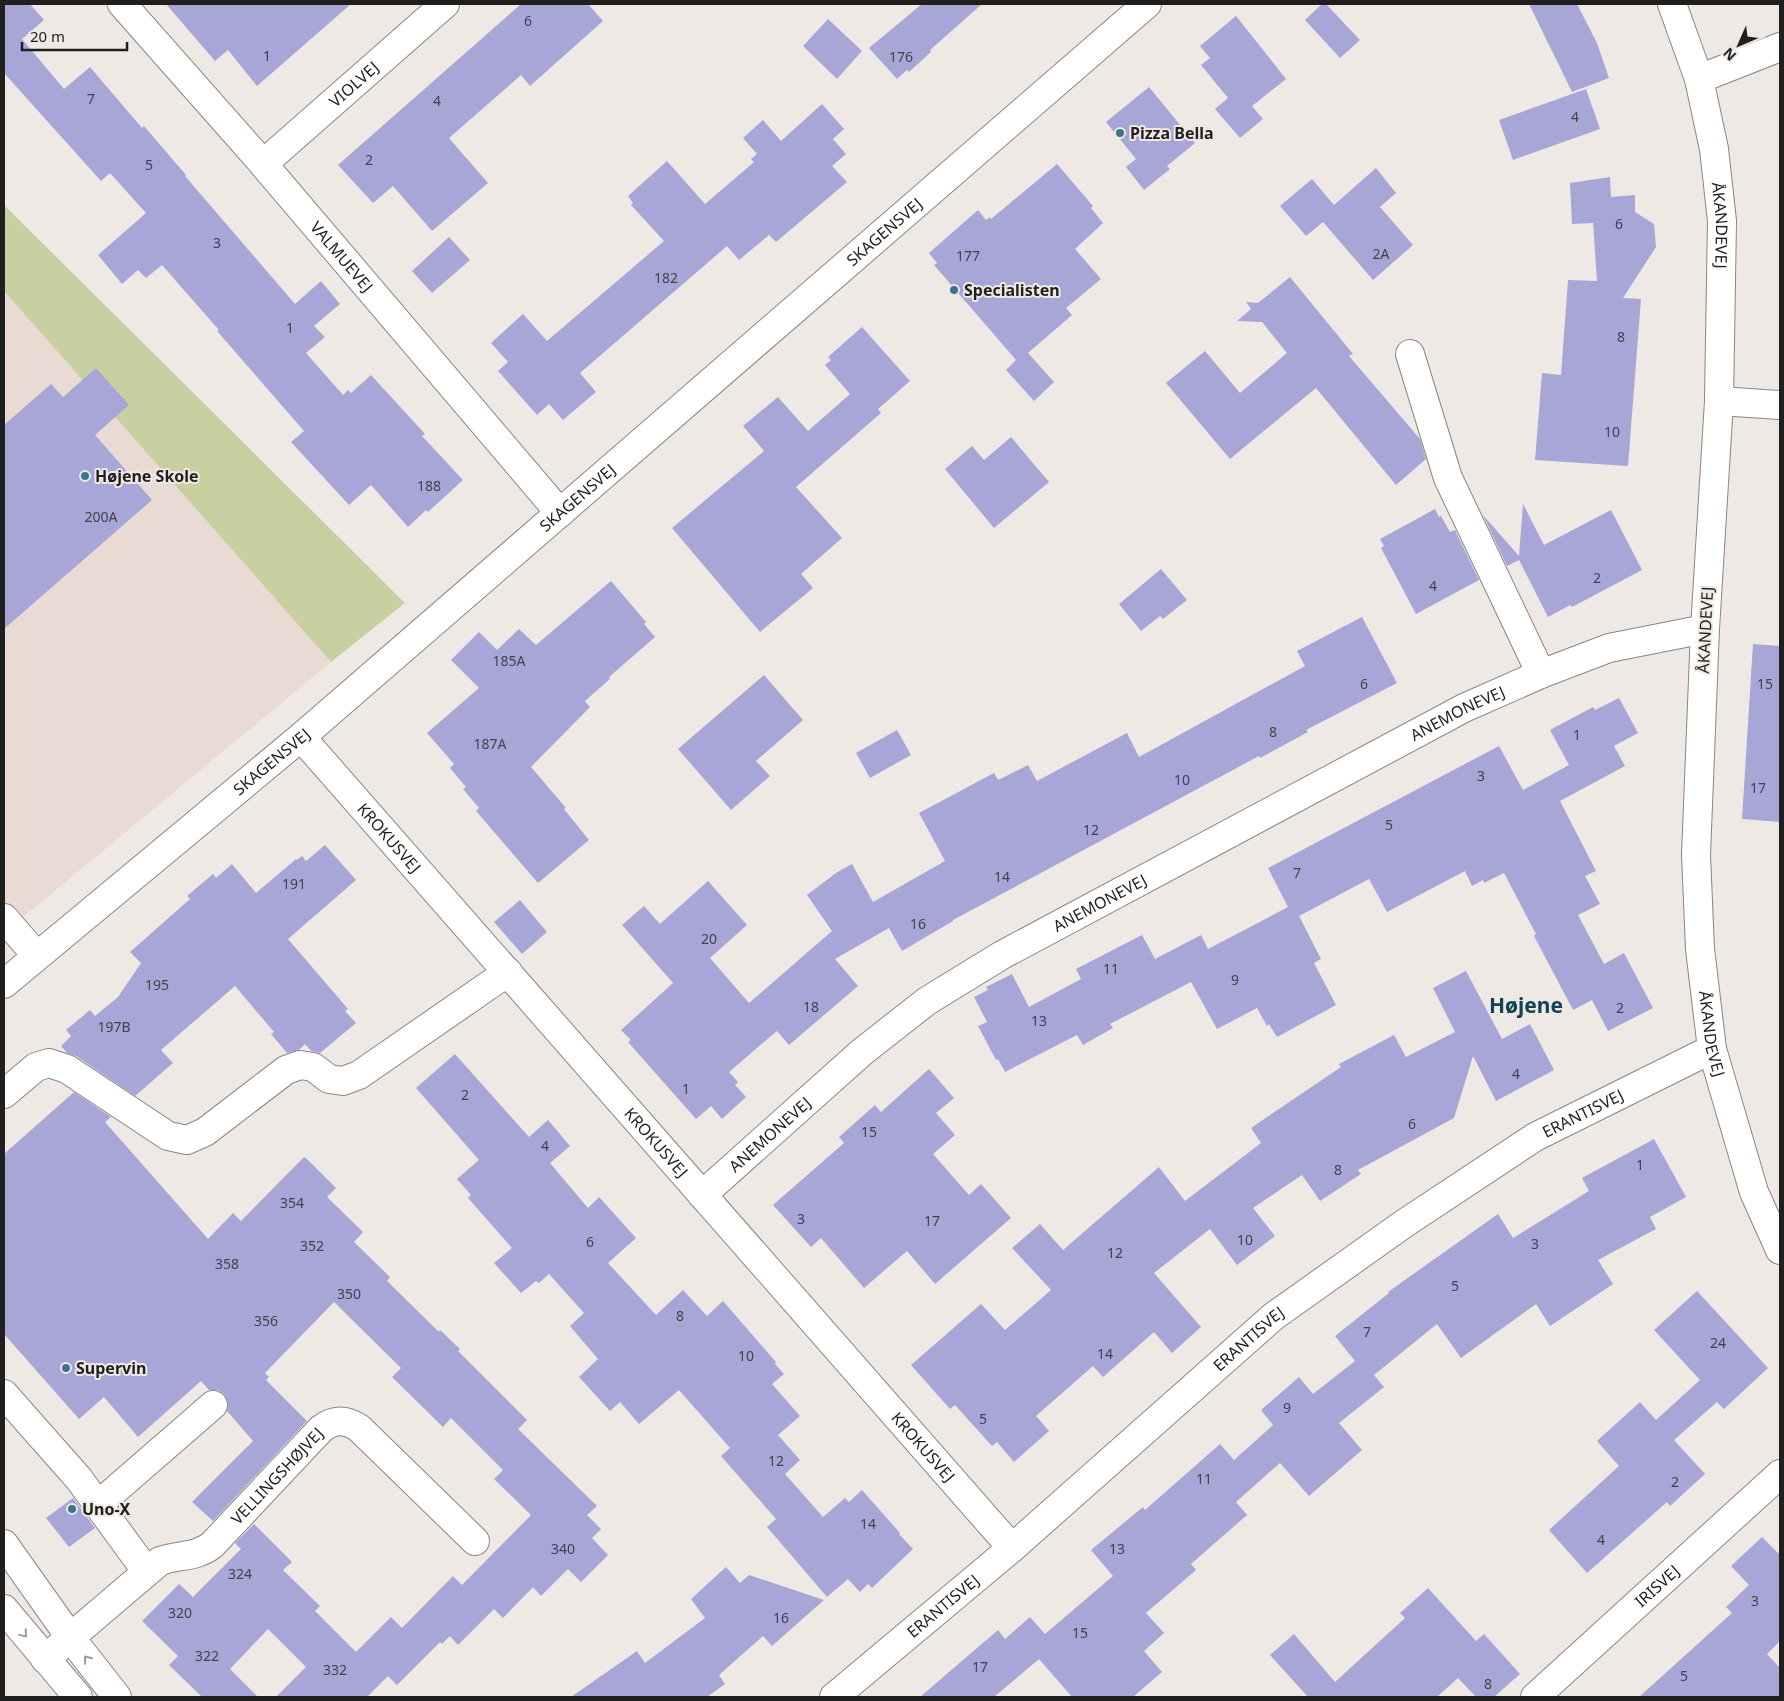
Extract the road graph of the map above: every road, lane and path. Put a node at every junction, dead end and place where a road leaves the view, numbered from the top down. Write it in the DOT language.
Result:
graph roads {
  1 [pos="122,4"];
  2 [pos="446,4"];
  3 [pos="1147,4"];
  4 [pos="1672,4"];
  5 [pos="1780,47"];
  6 [pos="1699,79"];
  7 [pos="263,164"];
  8 [pos="1410,354"];
  9 [pos="1719,401"];
  10 [pos="1780,406"];
  11 [pos="560,513"];
  12 [pos="1705,629"];
  13 [pos="1541,674"];
  14 [pos="301,737"];
  15 [pos="4,918"];
  16 [pos="37,956"];
  17 [pos="508,972"];
  18 [pos="4,984"];
  19 [pos="1712,1049"];
  20 [pos="4,1094"];
  21 [pos="702,1195"];
  22 [pos="1780,1250"];
  23 [pos="4,1394"];
  24 [pos="213,1405"];
  25 [pos="1780,1474"];
  26 [pos="99,1504"];
  27 [pos="475,1541"];
  28 [pos="4,1544"];
  29 [pos="1012,1548"];
  30 [pos="147,1572"];
  31 [pos="4,1609"];
  32 [pos="70,1637"];
  33 [pos="45,1659"];
  34 [pos="78,1697"];
  35 [pos="117,1697"];
  36 [pos="834,1697"];
  37 [pos="1535,1697"];
  1 -- 7 [label="street, VALMUEVEJ"];
  2 -- 7 [label="street, VIOLVEJ"];
  3 -- 11 [label="street, SKAGENSVEJ"];
  4 -- 6 [label="street, ÅKANDEVEJ"];
  5 -- 6 [label="street"];
  6 -- 9 [label="street, ÅKANDEVEJ"];
  7 -- 11 [label="street, VALMUEVEJ"];
  8 -- 13 [label="street"];
  9 -- 10 [label="street"];
  9 -- 12 [label="street, ÅKANDEVEJ"];
  11 -- 14 [label="street, SKAGENSVEJ"];
  12 -- 13 [label="street, ANEMONEVEJ"];
  12 -- 19 [label="street, ÅKANDEVEJ"];
  13 -- 21 [label="street, ANEMONEVEJ"];
  14 -- 16 [label="street, SKAGENSVEJ"];
  14 -- 17 [label="street, KROKUSVEJ"];
  15 -- 16 [label="street"];
  16 -- 18 [label="street, SKAGENSVEJ"];
  17 -- 20 [label="street"];
  17 -- 21 [label="street, KROKUSVEJ"];
  19 -- 22 [label="street, ÅKANDEVEJ"];
  19 -- 29 [label="street, ERANTISVEJ"];
  21 -- 29 [label="street, KROKUSVEJ"];
  23 -- 26 [label="street"];
  24 -- 26 [label="street"];
  25 -- 37 [label="street, IRISVEJ"];
  26 -- 30 [label="street"];
  27 -- 30 [label="street, VELLINGSHØJVEJ"];
  28 -- 32 [label="street"];
  29 -- 36 [label="street, ERANTISVEJ"];
  30 -- 32 [label="street, VELLINGSHØJVEJ"];
  31 -- 33 [label="street, one-way"];
  32 -- 33 [label="street, VELLINGSHØJVEJ"];
  35 -- 32 [label="street, one-way"];
  33 -- 34 [label="street"];
}
